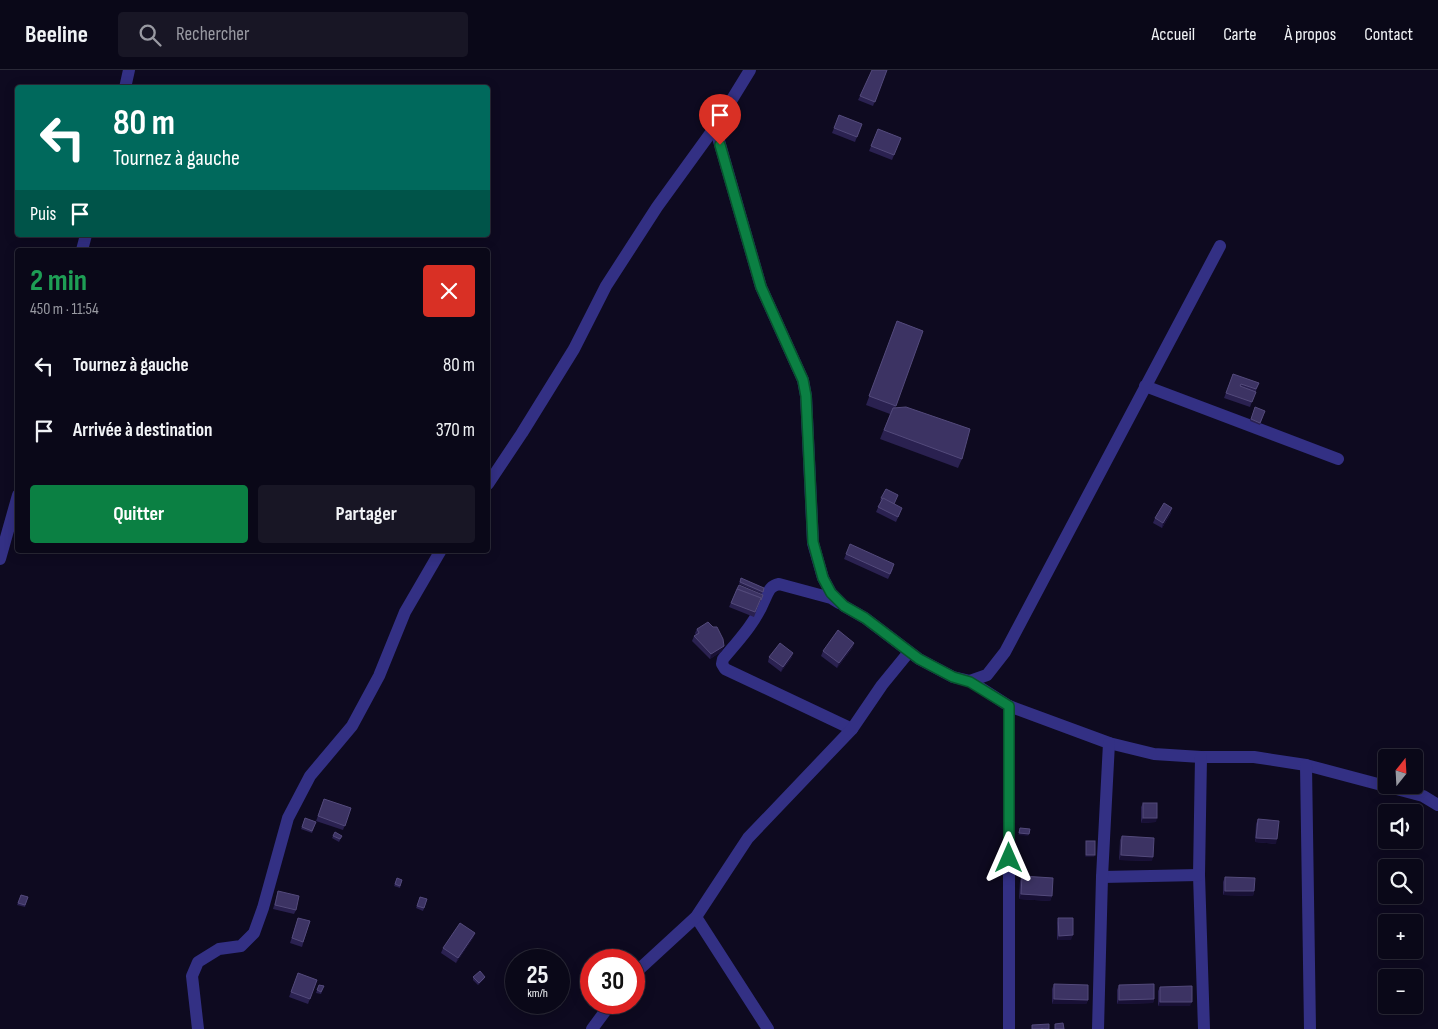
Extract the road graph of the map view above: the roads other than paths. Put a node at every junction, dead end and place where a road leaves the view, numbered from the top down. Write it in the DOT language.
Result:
graph roads {
  1 [pos="129,70"];
  2 [pos="750,70"];
  3 [pos="126,85"];
  4 [pos="715,127"];
  5 [pos="1220,246"];
  6 [pos="1145,386"];
  7 [pos="1338,459"];
  8 [pos="490,481"];
  9 [pos="15,506"];
  10 [pos="439,553"];
  11 [pos="0,559"];
  12 [pos="844,606"];
  13 [pos="909,652"];
  14 [pos="970,682"];
  15 [pos="1009,706"];
  16 [pos="852,728"];
  17 [pos="1109,742"];
  18 [pos="1201,757"];
  19 [pos="1306,765"];
  20 [pos="1438,805"];
  21 [pos="1199,875"];
  22 [pos="1102,877"];
  23 [pos="696,917"];
  24 [pos="645,964"];
  25 [pos="603,1014"];
  26 [pos="198,1029"];
  27 [pos="592,1029"];
  28 [pos="768,1029"];
  29 [pos="1009,1029"];
  30 [pos="1098,1029"];
  31 [pos="1204,1029"];
  32 [pos="1310,1029"];
  1 -- 3 [label="street"];
  2 -- 4 [label="street"];
  4 -- 8 [label="street"];
  4 -- 12 [label="street"];
  5 -- 6 [label="street"];
  6 -- 7 [label="street"];
  6 -- 14 [label="street"];
  9 -- 11 [label="street"];
  10 -- 26 [label="street"];
  12 -- 13 [label="street"];
  12 -- 16 [label="street"];
  13 -- 14 [label="street"];
  13 -- 16 [label="street"];
  14 -- 15 [label="street"];
  15 -- 17 [label="street"];
  15 -- 29 [label="street"];
  16 -- 23 [label="street"];
  17 -- 18 [label="street"];
  17 -- 22 [label="street"];
  18 -- 19 [label="street"];
  18 -- 21 [label="street"];
  19 -- 20 [label="street"];
  19 -- 32 [label="street"];
  21 -- 22 [label="street"];
  21 -- 31 [label="street"];
  22 -- 30 [label="street"];
  23 -- 24 [label="street"];
  23 -- 28 [label="street"];
  25 -- 27 [label="street"];
}
